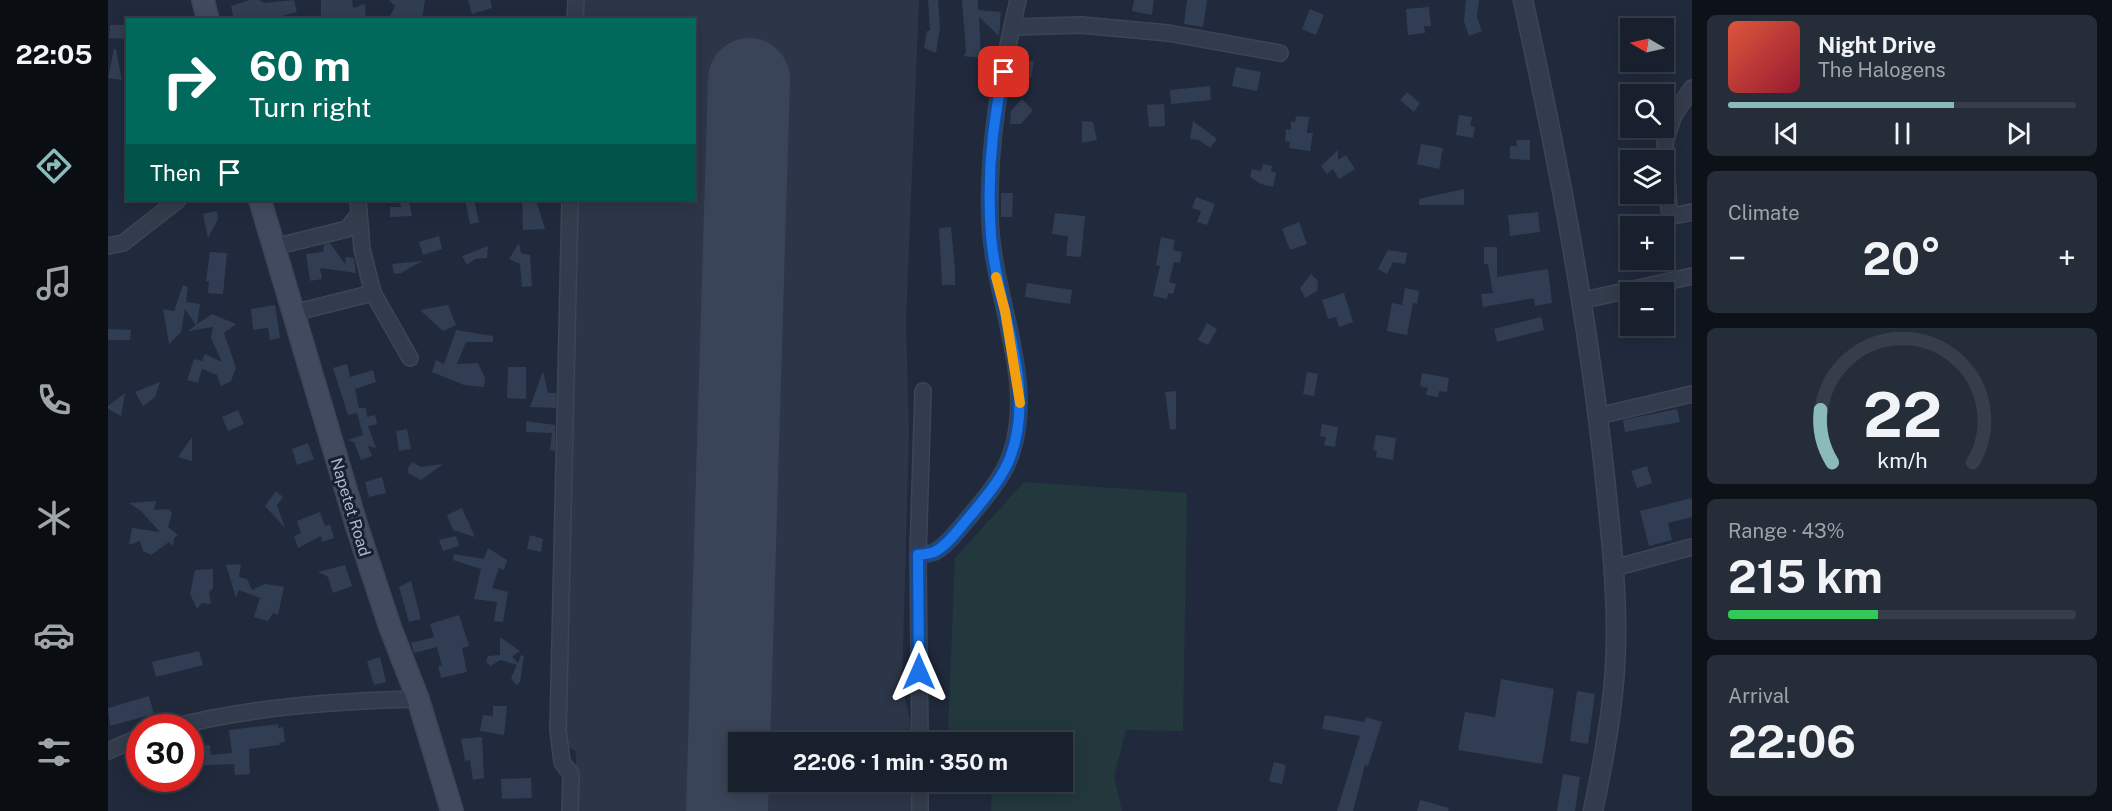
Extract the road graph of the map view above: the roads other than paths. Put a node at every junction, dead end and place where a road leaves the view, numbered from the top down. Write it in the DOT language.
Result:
graph roads {
  1 [pos="202,0"];
  2 [pos="576,0"];
  3 [pos="1018,0"];
  4 [pos="1523,0"];
  5 [pos="207,18"];
  6 [pos="575,18"];
  7 [pos="1012,27"];
  8 [pos="1280,53"];
  9 [pos="1692,88"];
  10 [pos="177,201"];
  11 [pos="260,201"];
  12 [pos="358,201"];
  13 [pos="570,201"];
  14 [pos="1692,212"];
  15 [pos="358,215"];
  16 [pos="108,246"];
  17 [pos="274,247"];
  18 [pos="1692,276"];
  19 [pos="373,293"];
  20 [pos="1580,301"];
  21 [pos="293,313"];
  22 [pos="410,358"];
  23 [pos="922,391"];
  24 [pos="1692,394"];
  25 [pos="1598,416"];
  26 [pos="1692,547"];
  27 [pos="918,555"];
  28 [pos="1614,568"];
  29 [pos="418,699"];
  30 [pos="204,720"];
  31 [pos="920,732"];
  32 [pos="126,743"];
  33 [pos="108,751"];
  34 [pos="920,792"];
  35 [pos="452,811"];
  36 [pos="570,811"];
  37 [pos="920,811"];
  38 [pos="1593,811"];
  1 -- 5 [label="main road"];
  2 -- 6 [label="street"];
  3 -- 7 [label="street"];
  4 -- 20 [label="street"];
  7 -- 8 [label="street"];
  7 -- 27 [label="street"];
  9 -- 14 [label="street"];
  10 -- 16 [label="street"];
  11 -- 17 [label="main road, Napetet Road"];
  12 -- 15 [label="street"];
  13 -- 36 [label="street"];
  15 -- 17 [label="street"];
  15 -- 19 [label="street"];
  17 -- 21 [label="main road, Napetet Road"];
  18 -- 20 [label="street"];
  19 -- 21 [label="street"];
  19 -- 22 [label="street"];
  20 -- 25 [label="street"];
  21 -- 29 [label="main road, Napetet Road"];
  23 -- 27 [label="street"];
  24 -- 25 [label="street"];
  25 -- 28 [label="street"];
  26 -- 28 [label="street"];
  27 -- 31 [label="street"];
  28 -- 38 [label="street"];
  29 -- 30 [label="street"];
  29 -- 35 [label="main road, Napetet Road"];
  32 -- 33 [label="street"];
  34 -- 37 [label="street"];
}
